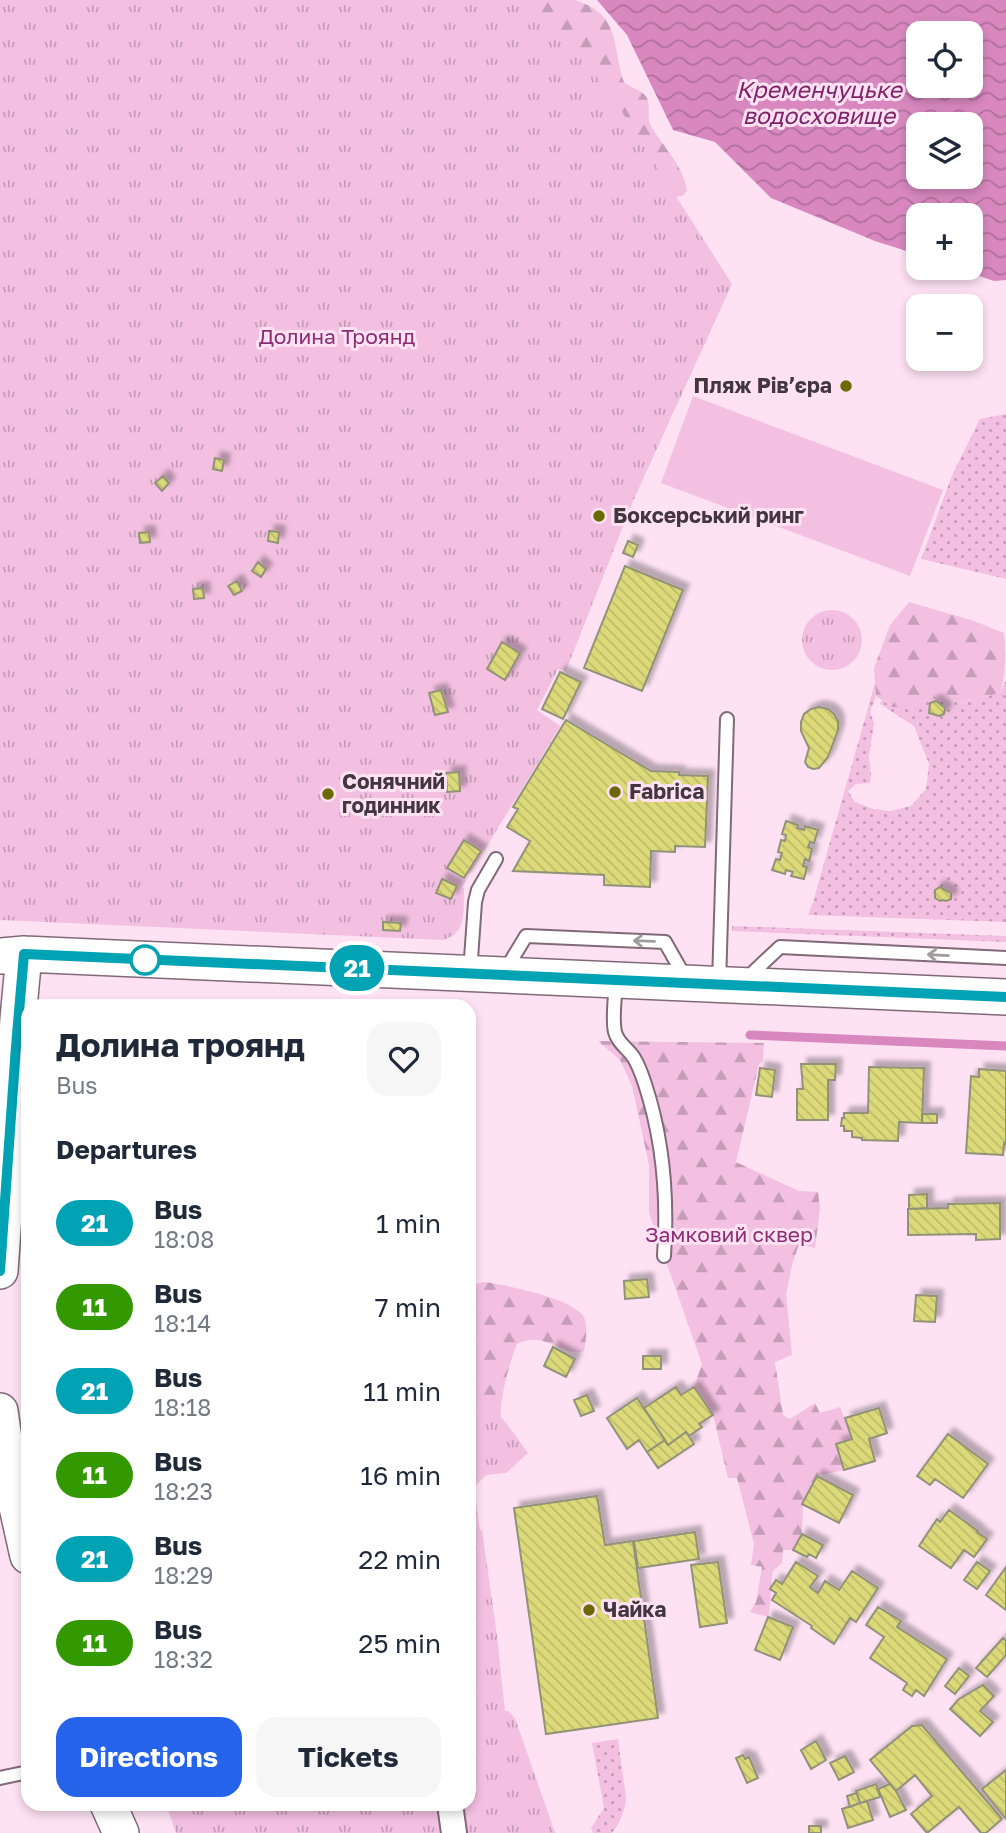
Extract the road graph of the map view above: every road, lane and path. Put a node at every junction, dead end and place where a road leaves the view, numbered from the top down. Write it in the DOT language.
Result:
graph roads {
  1 [pos="727,719"];
  2 [pos="496,859"];
  3 [pos="12,955"];
  4 [pos="1006,958"];
  5 [pos="486,974"];
  6 [pos="616,979"];
  7 [pos="716,984"];
  8 [pos="1006,997"];
  9 [pos="664,1256"];
  10 [pos="0,1271"];
  11 [pos="1,1426"];
  12 [pos="21,1522"];
  13 [pos="21,1773"];
  14 [pos="0,1777"];
  15 [pos="111,1811"];
  16 [pos="451,1811"];
  17 [pos="121,1833"];
  18 [pos="454,1833"];
  1 -- 7 [label="lane"];
  2 -- 5 [label="lane"];
  3 -- 5 [label="main road"];
  3 -- 10 [label="main road"];
  4 -- 7 [label="lane, one-way"];
  5 -- 6 [label="main road"];
  7 -- 5 [label="lane, one-way"];
  6 -- 7 [label="main road"];
  6 -- 9 [label="lane"];
  7 -- 8 [label="main road"];
  11 -- 12 [label="main road"];
  13 -- 14 [label="lane"];
  15 -- 17 [label="main road"];
  16 -- 18 [label="street"];
}
